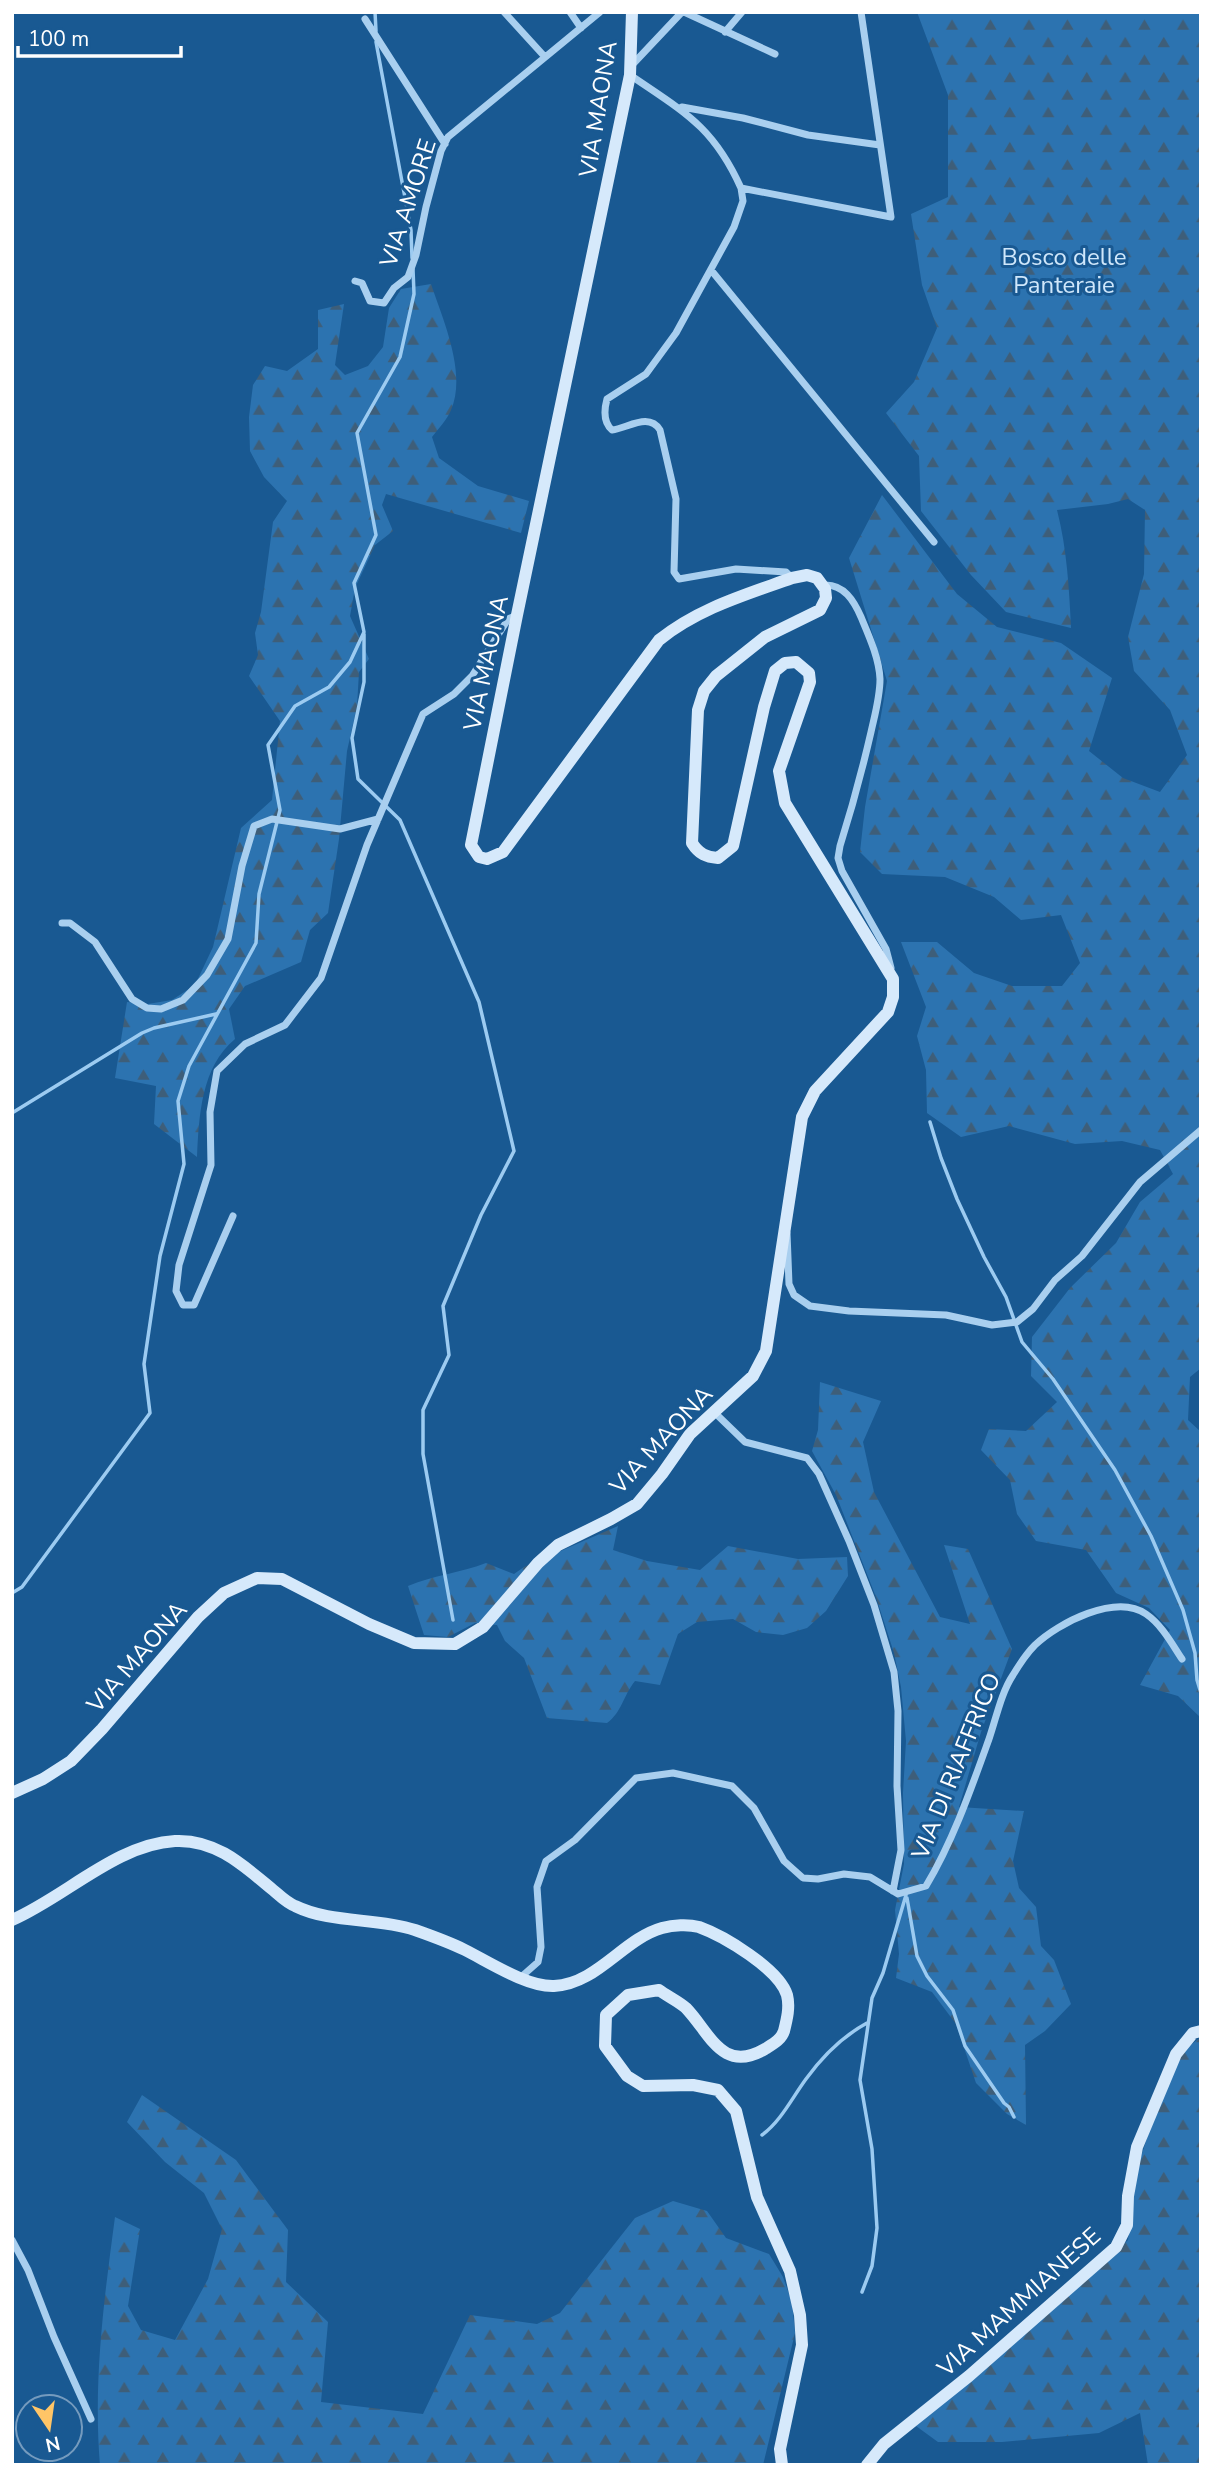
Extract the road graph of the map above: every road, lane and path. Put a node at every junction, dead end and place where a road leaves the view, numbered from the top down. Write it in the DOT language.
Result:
graph roads {
  1 [pos="504,12"];
  2 [pos="570,12"];
  3 [pos="600,12"];
  4 [pos="632,12"];
  5 [pos="683,12"];
  6 [pos="742,12"];
  7 [pos="861,12"];
  8 [pos="365,19"];
  9 [pos="581,28"];
  10 [pos="725,32"];
  11 [pos="775,54"];
  12 [pos="545,57"];
  13 [pos="631,70"];
  14 [pos="678,107"];
  15 [pos="445,144"];
  16 [pos="880,145"];
  17 [pos="741,188"];
  18 [pos="711,270"];
  19 [pos="355,281"];
  20 [pos="934,542"];
  21 [pos="792,578"];
  22 [pos="824,584"];
  23 [pos="517,614"];
  24 [pos="378,819"];
  25 [pos="62,923"];
  26 [pos="893,979"];
  27 [pos="1201,1130"];
  28 [pos="233,1216"];
  29 [pos="786,1229"];
  30 [pos="713,1412"];
  31 [pos="1182,1659"];
  32 [pos="12,1793"];
  33 [pos="893,1891"];
  34 [pos="12,1920"];
  35 [pos="521,1977"];
  36 [pos="1201,2031"];
  37 [pos="12,2240"];
  38 [pos="91,2418"];
  39 [pos="782,2465"];
  40 [pos="867,2465"];
  1 -- 12 [label="street"];
  2 -- 9 [label="street"];
  3 -- 9 [label="street, VIA AMORE"];
  4 -- 13 [label="main road, VIA MAONA"];
  5 -- 10 [label="street"];
  5 -- 13 [label="street"];
  6 -- 10 [label="street"];
  7 -- 16 [label="street"];
  8 -- 15 [label="street"];
  9 -- 12 [label="street, VIA AMORE"];
  10 -- 11 [label="street"];
  12 -- 15 [label="street, VIA AMORE"];
  13 -- 14 [label="street"];
  13 -- 23 [label="main road, VIA MAONA"];
  14 -- 16 [label="street"];
  14 -- 17 [label="street"];
  15 -- 19 [label="street, VIA AMORE"];
  16 -- 17 [label="street"];
  17 -- 18 [label="street"];
  18 -- 20 [label="street"];
  18 -- 21 [label="street"];
  21 -- 22 [label="main road, VIA MAONA"];
  21 -- 23 [label="main road, VIA MAONA"];
  22 -- 26 [label="street, VIA MAONA"];
  22 -- 26 [label="main road"];
  23 -- 24 [label="street"];
  24 -- 25 [label="street"];
  24 -- 28 [label="street"];
  26 -- 29 [label="main road, VIA MAONA"];
  27 -- 29 [label="street"];
  29 -- 30 [label="main road, VIA MAONA"];
  30 -- 32 [label="main road, VIA MAONA"];
  30 -- 33 [label="street, VIA DI RIAFFRICO"];
  31 -- 33 [label="street, VIA DI RIAFFRICO"];
  33 -- 35 [label="street"];
  34 -- 35 [label="main road"];
  35 -- 39 [label="main road"];
  36 -- 40 [label="main road, VIA MAMMIANESE"];
  37 -- 38 [label="street"];
}
